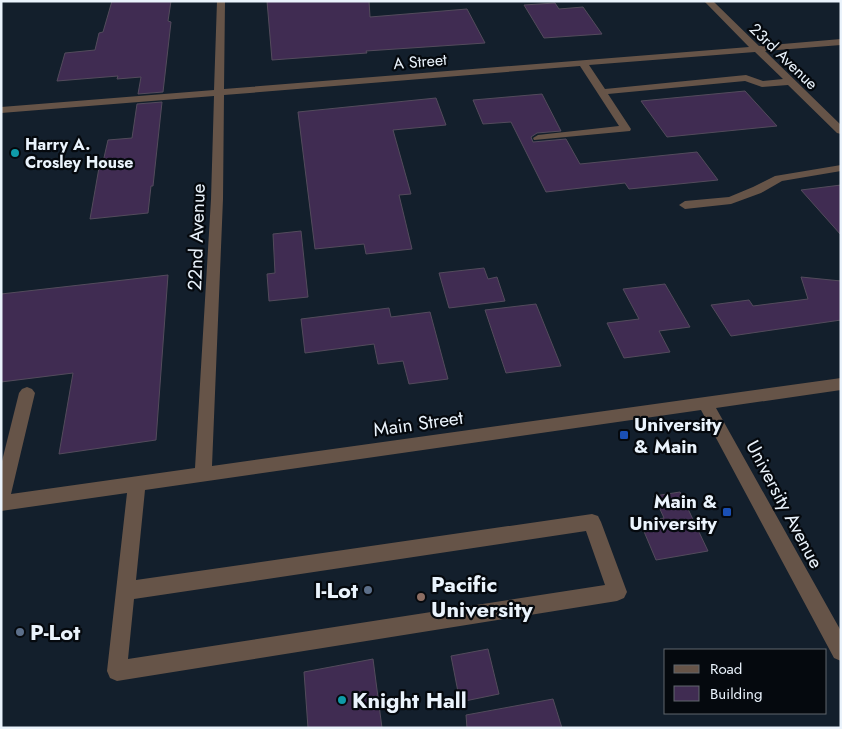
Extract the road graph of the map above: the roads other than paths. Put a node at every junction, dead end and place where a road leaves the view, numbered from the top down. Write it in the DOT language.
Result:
graph roads {
  1 [pos="221,1"];
  2 [pos="708,1"];
  3 [pos="841,42"];
  4 [pos="755,49"];
  5 [pos="583,63"];
  6 [pos="789,82"];
  7 [pos="218,92"];
  8 [pos="601,92"];
  9 [pos="1,110"];
  10 [pos="841,132"];
  11 [pos="538,138"];
  12 [pos="841,168"];
  13 [pos="685,206"];
  14 [pos="841,384"];
  15 [pos="27,393"];
  16 [pos="706,404"];
  17 [pos="203,474"];
  18 [pos="137,484"];
  19 [pos="1,502"];
  20 [pos="126,591"];
  21 [pos="841,651"];
  1 -- 7 [label="street, 22nd Avenue"];
  2 -- 4 [label="street, 23rd Avenue"];
  3 -- 4 [label="street, A Street"];
  4 -- 5 [label="street, A Street"];
  4 -- 6 [label="street, 23rd Avenue"];
  5 -- 7 [label="street, A Street"];
  5 -- 8 [label="street"];
  6 -- 8 [label="street"];
  6 -- 10 [label="street, 23rd Avenue"];
  7 -- 9 [label="street, A Street"];
  7 -- 17 [label="street, 22nd Avenue"];
  8 -- 11 [label="street"];
  12 -- 13 [label="street"];
  14 -- 16 [label="street, Main Street"];
  15 -- 19 [label="street"];
  16 -- 17 [label="street, Main Street"];
  16 -- 21 [label="street, University Avenue"];
  17 -- 18 [label="street, Main Street"];
  18 -- 19 [label="street, Main Street"];
  18 -- 20 [label="street"];
  20 -- 20 [label="street"];
}
